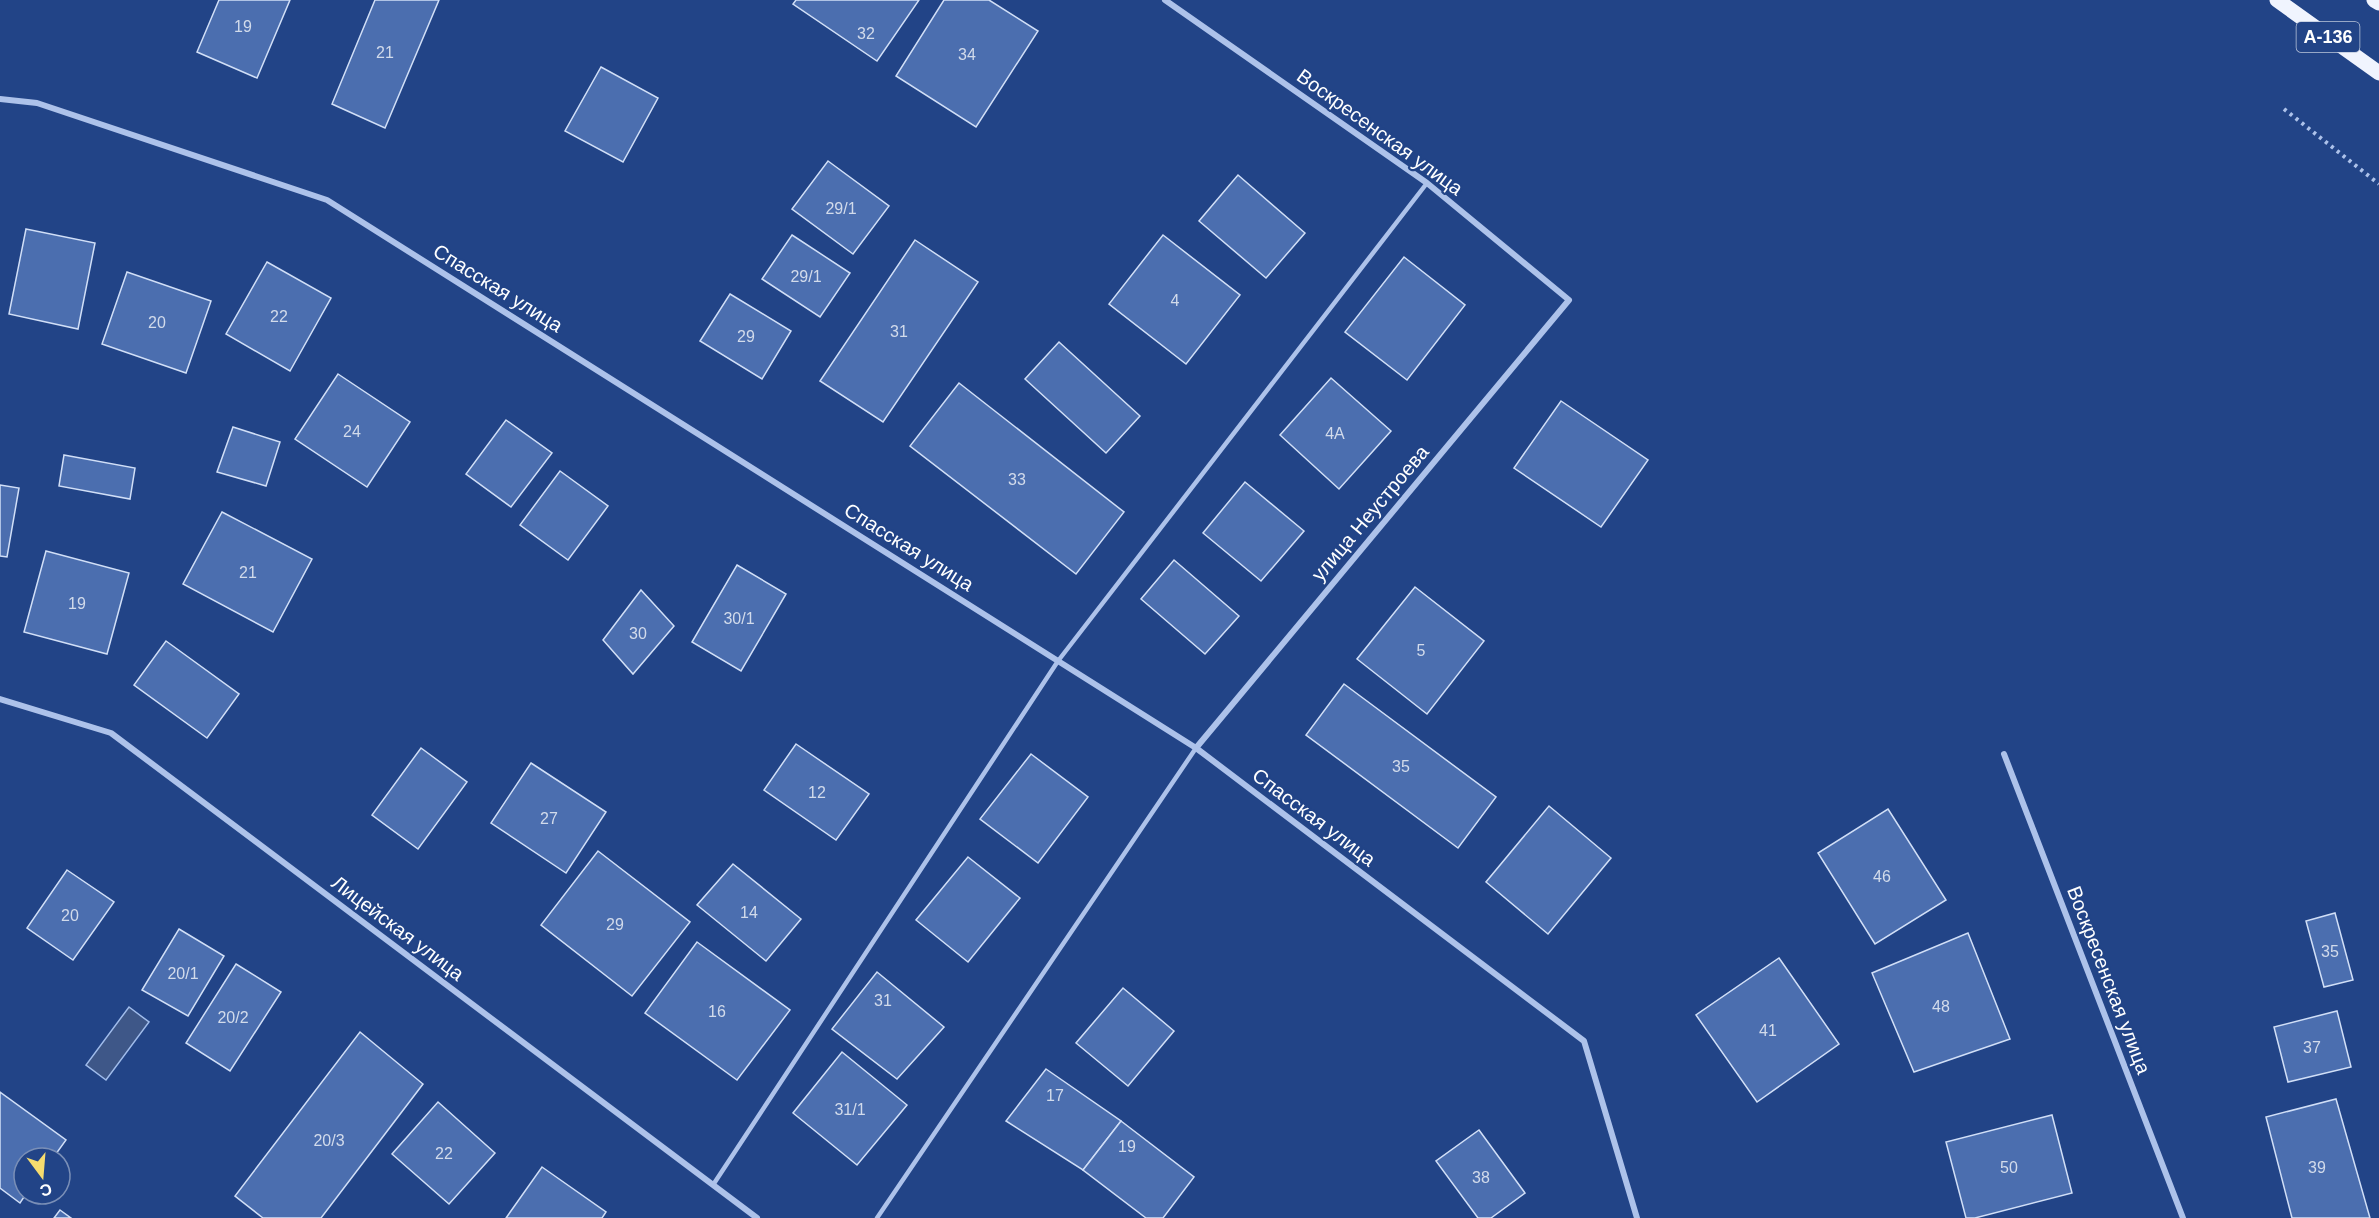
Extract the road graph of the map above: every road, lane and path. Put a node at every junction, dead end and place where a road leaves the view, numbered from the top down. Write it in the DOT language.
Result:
graph roads {
  1 [pos="1165,0"];
  2 [pos="2277,0"];
  3 [pos="2374,0"];
  4 [pos="2379,3"];
  5 [pos="2379,73"];
  6 [pos="0,99"];
  7 [pos="2284,109"];
  8 [pos="1427,183"];
  9 [pos="2379,184"];
  10 [pos="1569,300"];
  11 [pos="1058,661"];
  12 [pos="0,699"];
  13 [pos="1196,748"];
  14 [pos="2004,754"];
  15 [pos="713,1185"];
  16 [pos="757,1218"];
  17 [pos="877,1218"];
  18 [pos="1637,1218"];
  19 [pos="2183,1218"];
  1 -- 8 [label="street, Воскресенская улица"];
  2 -- 5 [label="main road, А-136"];
  3 -- 4 [label="main road, А-136"];
  6 -- 11 [label="street, Спасская улица"];
  7 -- 9 [label="path"];
  8 -- 10 [label="street, Воскресенская улица"];
  8 -- 11 [label="lane"];
  10 -- 13 [label="street, улица Неустроева"];
  11 -- 13 [label="street, Спасская улица"];
  11 -- 15 [label="lane"];
  12 -- 15 [label="street, Лицейская улица"];
  13 -- 17 [label="lane"];
  13 -- 18 [label="street, Спасская улица"];
  14 -- 19 [label="street, Воскресенская улица"];
  15 -- 16 [label="street, Лицейская улица"];
}
